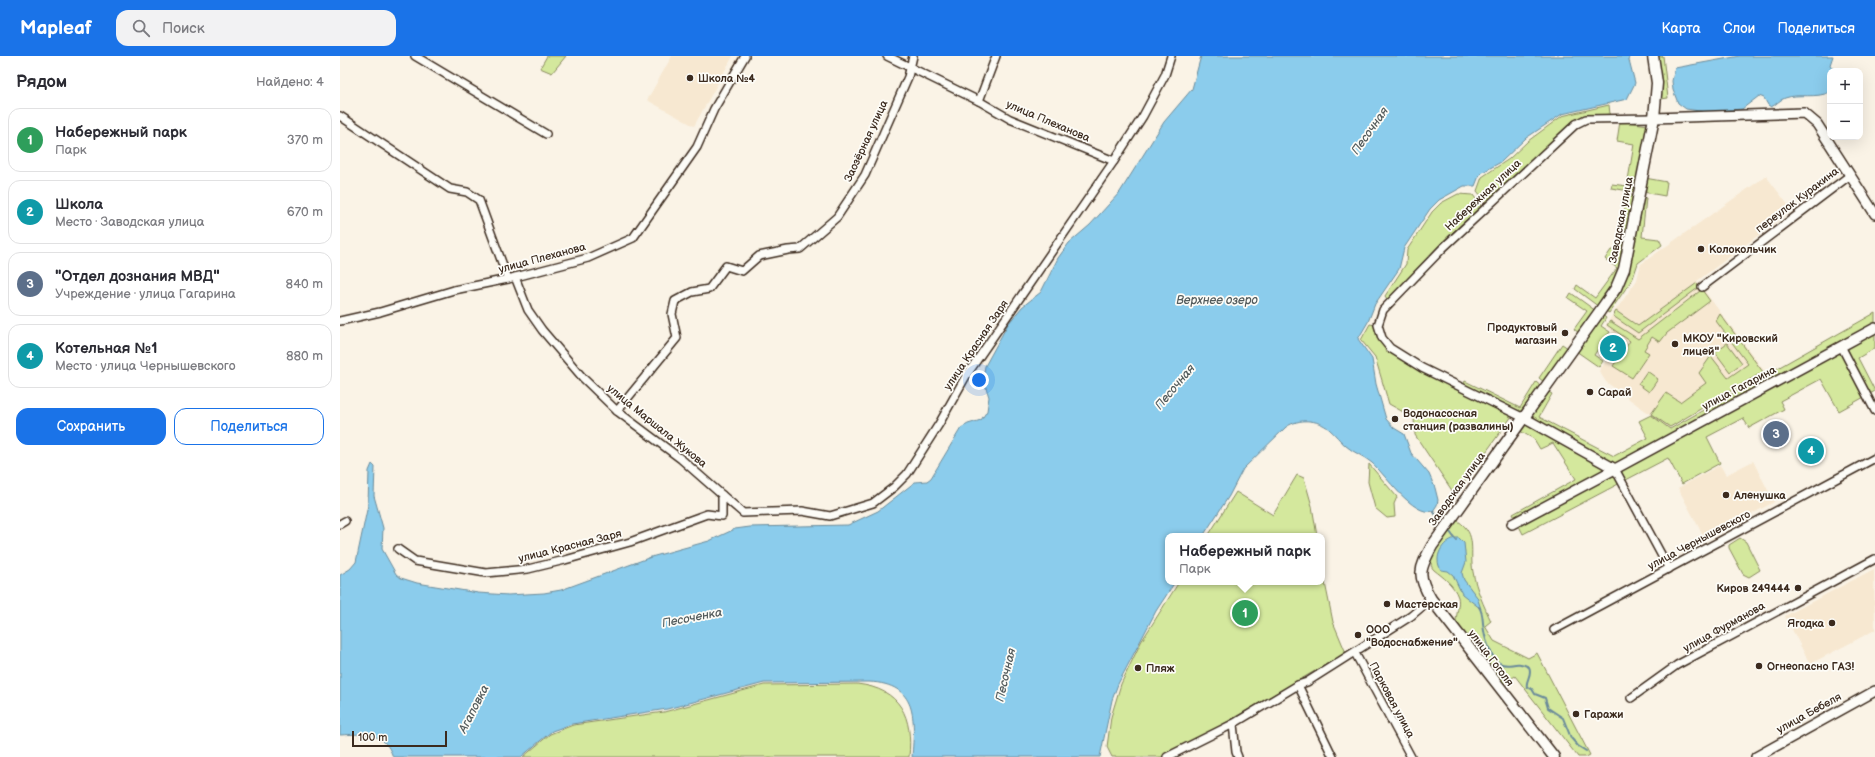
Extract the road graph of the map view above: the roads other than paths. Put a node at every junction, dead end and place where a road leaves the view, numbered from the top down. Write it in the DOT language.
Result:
graph roads {
  1 [pos="415,56"];
  2 [pos="745,56"];
  3 [pos="887,56"];
  4 [pos="913,56"];
  5 [pos="996,56"];
  6 [pos="1171,56"];
  7 [pos="1653,56"];
  8 [pos="910,67"];
  9 [pos="979,101"];
  10 [pos="1804,113"];
  11 [pos="340,116"];
  12 [pos="1654,118"];
  13 [pos="546,134"];
  14 [pos="1114,161"];
  15 [pos="1850,176"];
  16 [pos="1873,207"];
  17 [pos="511,278"];
  18 [pos="1702,287"];
  19 [pos="340,321"];
  20 [pos="1875,328"];
  21 [pos="1841,346"];
  22 [pos="617,411"];
  23 [pos="1875,411"];
  24 [pos="1524,418"];
  25 [pos="1875,458"];
  26 [pos="1615,469"];
  27 [pos="722,495"];
  28 [pos="1512,524"];
  29 [pos="1432,546"];
  30 [pos="398,549"];
  31 [pos="1875,559"];
  32 [pos="1669,569"];
  33 [pos="1431,599"];
  34 [pos="1554,630"];
  35 [pos="1355,653"];
  36 [pos="1298,685"];
  37 [pos="1875,691"];
  38 [pos="1631,698"];
  39 [pos="1233,724"];
  40 [pos="1167,757"];
  41 [pos="1238,757"];
  42 [pos="1333,757"];
  43 [pos="1411,757"];
  44 [pos="1554,757"];
  45 [pos="1756,757"];
  1 -- 13 [label="street"];
  2 -- 17 [label="street, улица Плеханова"];
  3 -- 8 [label="street, улица Плеханова"];
  4 -- 8 [label="street, Заозёрная улица"];
  5 -- 9 [label="street"];
  6 -- 14 [label="street, улица Красная Заря"];
  7 -- 12 [label="main road, Заводская улица"];
  8 -- 9 [label="street, улица Плеханова"];
  8 -- 22 [label="street, Заозёрная улица"];
  9 -- 14 [label="street, улица Плеханова"];
  10 -- 12 [label="street, Набережная улица"];
  10 -- 15 [label="street, переулок Куракина"];
  11 -- 17 [label="street, улица Маршала Жукова"];
  12 -- 24 [label="main road, Заводская улица"];
  12 -- 24 [label="street, Набережная улица"];
  14 -- 27 [label="street, улица Красная Заря"];
  15 -- 16 [label="street, переулок Куракина"];
  15 -- 18 [label="street, переулок Куракина"];
  17 -- 19 [label="street, улица Плеханова"];
  17 -- 22 [label="street, улица Маршала Жукова"];
  20 -- 21 [label="street, улица Гагарина"];
  21 -- 23 [label="street"];
  21 -- 26 [label="street, улица Гагарина"];
  22 -- 27 [label="street, улица Маршала Жукова"];
  24 -- 26 [label="street"];
  24 -- 29 [label="main road, Заводская улица"];
  25 -- 32 [label="street, улица Чернышевского"];
  26 -- 28 [label="street, улица Гагарина"];
  26 -- 32 [label="street"];
  27 -- 30 [label="street, улица Красная Заря"];
  29 -- 33 [label="main road, улица Гоголя"];
  31 -- 38 [label="street, улица Фурманова"];
  32 -- 34 [label="street, улица Чернышевского"];
  33 -- 35 [label="street"];
  33 -- 44 [label="main road, улица Гоголя"];
  35 -- 36 [label="street"];
  35 -- 43 [label="street, Парковая улица"];
  36 -- 39 [label="street"];
  36 -- 42 [label="street"];
  37 -- 45 [label="street, улица Бебеля"];
  39 -- 40 [label="street"];
  39 -- 41 [label="street"];
}
